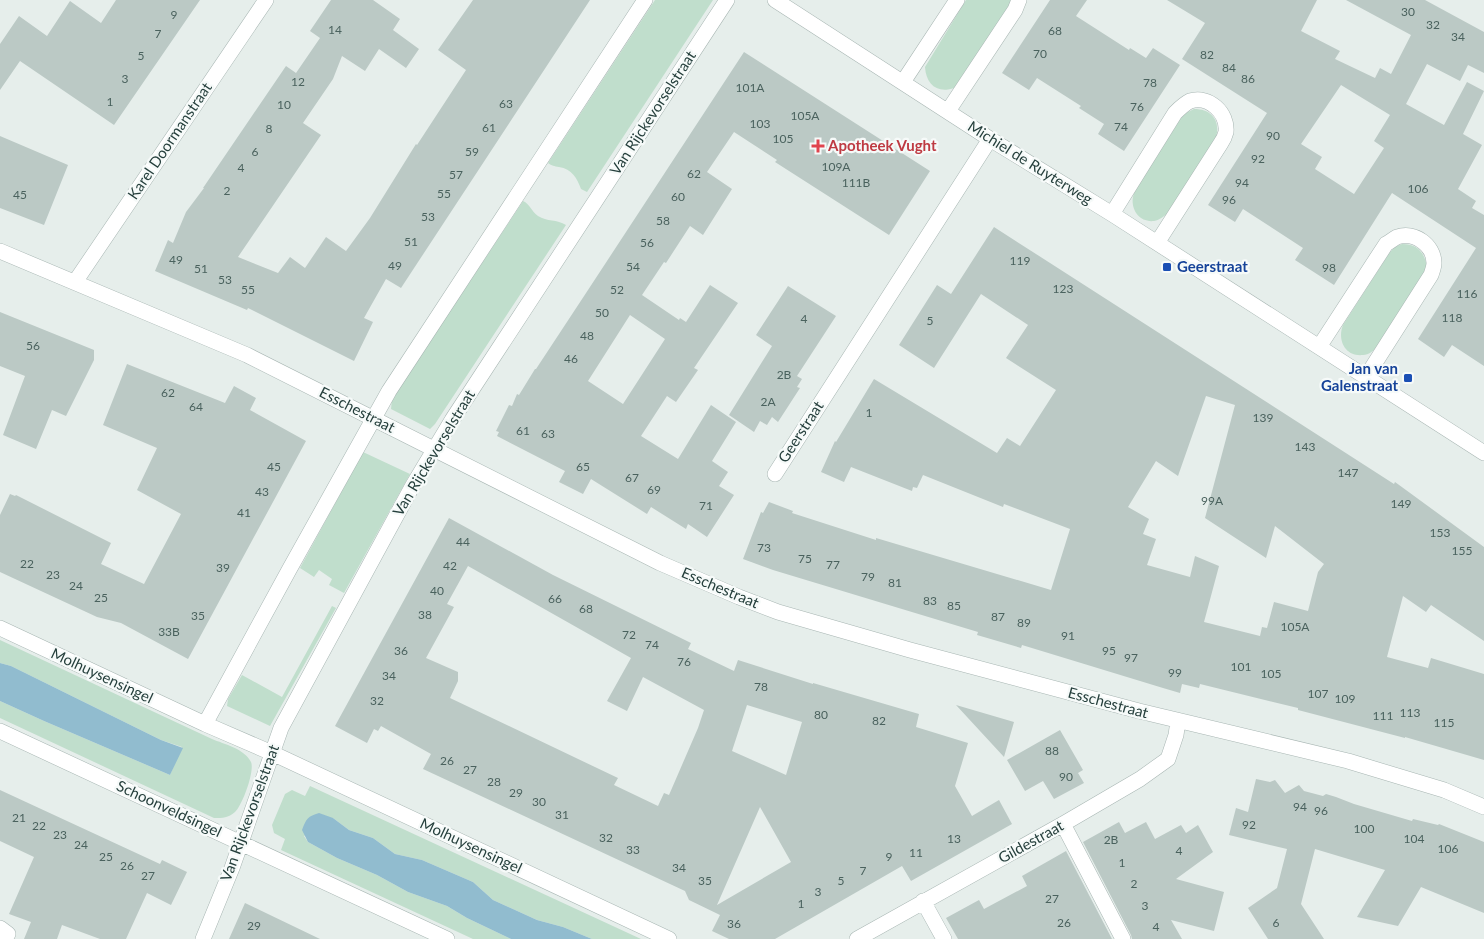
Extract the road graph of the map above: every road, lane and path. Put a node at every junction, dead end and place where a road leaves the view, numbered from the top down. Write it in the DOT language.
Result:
graph roads {
  1 [pos="266,0"];
  2 [pos="646,0"];
  3 [pos="727,0"];
  4 [pos="775,0"];
  5 [pos="957,0"];
  6 [pos="1019,0"];
  7 [pos="903,82"];
  8 [pos="948,111"];
  9 [pos="990,139"];
  10 [pos="1112,214"];
  11 [pos="1158,243"];
  12 [pos="0,251"];
  13 [pos="74,282"];
  14 [pos="1319,347"];
  15 [pos="1366,377"];
  16 [pos="374,418"];
  17 [pos="435,449"];
  18 [pos="1484,453"];
  19 [pos="775,474"];
  20 [pos="0,628"];
  21 [pos="1178,721"];
  22 [pos="205,724"];
  23 [pos="0,731"];
  24 [pos="272,753"];
  25 [pos="1484,807"];
  26 [pos="1063,824"];
  27 [pos="241,842"];
  28 [pos="923,902"];
  29 [pos="0,928"];
  30 [pos="5,939"];
  31 [pos="203,939"];
  32 [pos="447,939"];
  33 [pos="669,939"];
  34 [pos="856,939"];
  35 [pos="944,939"];
  36 [pos="1123,939"];
  1 -- 13 [label="street, Karel Doormanstraat"];
  2 -- 16 [label="street"];
  3 -- 17 [label="street, Van Rijckevorselstraat"];
  4 -- 7 [label="street, Michiel de Ruyterweg"];
  5 -- 7 [label="street"];
  6 -- 8 [label="street"];
  7 -- 8 [label="street, Michiel de Ruyterweg"];
  8 -- 9 [label="street, Michiel de Ruyterweg"];
  9 -- 10 [label="street, Michiel de Ruyterweg"];
  9 -- 19 [label="street, Geerstraat"];
  10 -- 11 [label="street, Michiel de Ruyterweg"];
  10 -- 11 [label="street"];
  11 -- 14 [label="street, Michiel de Ruyterweg"];
  12 -- 13 [label="street, Esschestraat"];
  13 -- 16 [label="street, Esschestraat"];
  14 -- 15 [label="street, Michiel de Ruyterweg"];
  14 -- 15 [label="street"];
  15 -- 18 [label="street, Michiel de Ruyterweg"];
  16 -- 17 [label="street, Esschestraat"];
  16 -- 22 [label="street"];
  17 -- 21 [label="street, Esschestraat"];
  17 -- 24 [label="street, Van Rijckevorselstraat"];
  20 -- 22 [label="street, Molhuysensingel"];
  21 -- 25 [label="street, Esschestraat"];
  21 -- 26 [label="street, Gildestraat"];
  22 -- 24 [label="street"];
  23 -- 27 [label="street, Schoonveldsingel"];
  24 -- 27 [label="street, Van Rijckevorselstraat"];
  24 -- 33 [label="street, Molhuysensingel"];
  26 -- 28 [label="street, Gildestraat"];
  26 -- 36 [label="street"];
  27 -- 31 [label="street, Van Rijckevorselstraat"];
  27 -- 32 [label="street, Schoonveldsingel"];
  28 -- 34 [label="street, Gildestraat"];
  28 -- 35 [label="street"];
  29 -- 30 [label="street"];
}
